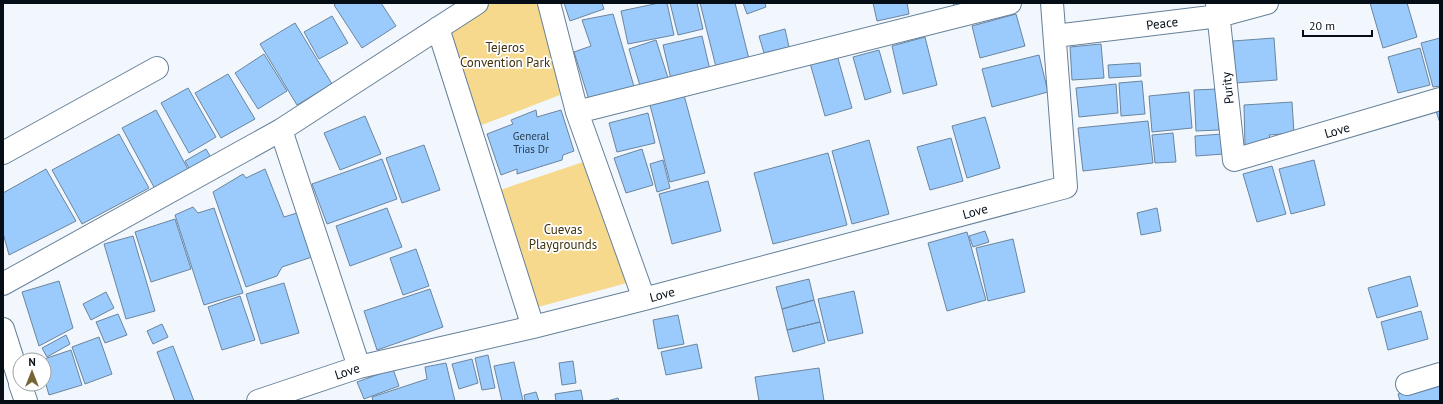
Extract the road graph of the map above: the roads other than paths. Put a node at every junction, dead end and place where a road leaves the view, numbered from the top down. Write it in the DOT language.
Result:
graph roads {
  1 [pos="477,3"];
  2 [pos="549,3"];
  3 [pos="1010,3"];
  4 [pos="1052,3"];
  5 [pos="1267,3"];
  6 [pos="1218,10"];
  7 [pos="438,28"];
  8 [pos="1055,36"];
  9 [pos="157,68"];
  10 [pos="1440,99"];
  11 [pos="577,112"];
  12 [pos="281,130"];
  13 [pos="3,153"];
  14 [pos="1234,160"];
  15 [pos="3,284"];
  16 [pos="644,299"];
  17 [pos="532,327"];
  18 [pos="3,329"];
  19 [pos="12,358"];
  20 [pos="359,367"];
  21 [pos="1440,374"];
  22 [pos="1407,384"];
  23 [pos="258,401"];
  1 -- 7 [label="street"];
  2 -- 11 [label="street"];
  3 -- 11 [label="street"];
  4 -- 8 [label="street"];
  5 -- 6 [label="street, Peace"];
  6 -- 8 [label="street, Peace"];
  6 -- 14 [label="street, Purity"];
  7 -- 12 [label="street"];
  7 -- 17 [label="street"];
  8 -- 16 [label="street, Love"];
  9 -- 13 [label="street"];
  10 -- 14 [label="street, Love"];
  11 -- 16 [label="street"];
  12 -- 15 [label="street"];
  12 -- 20 [label="street"];
  16 -- 17 [label="street, Love"];
  17 -- 20 [label="street, Love"];
  18 -- 19 [label="street"];
  20 -- 23 [label="street, Love"];
  21 -- 22 [label="street"];
}
